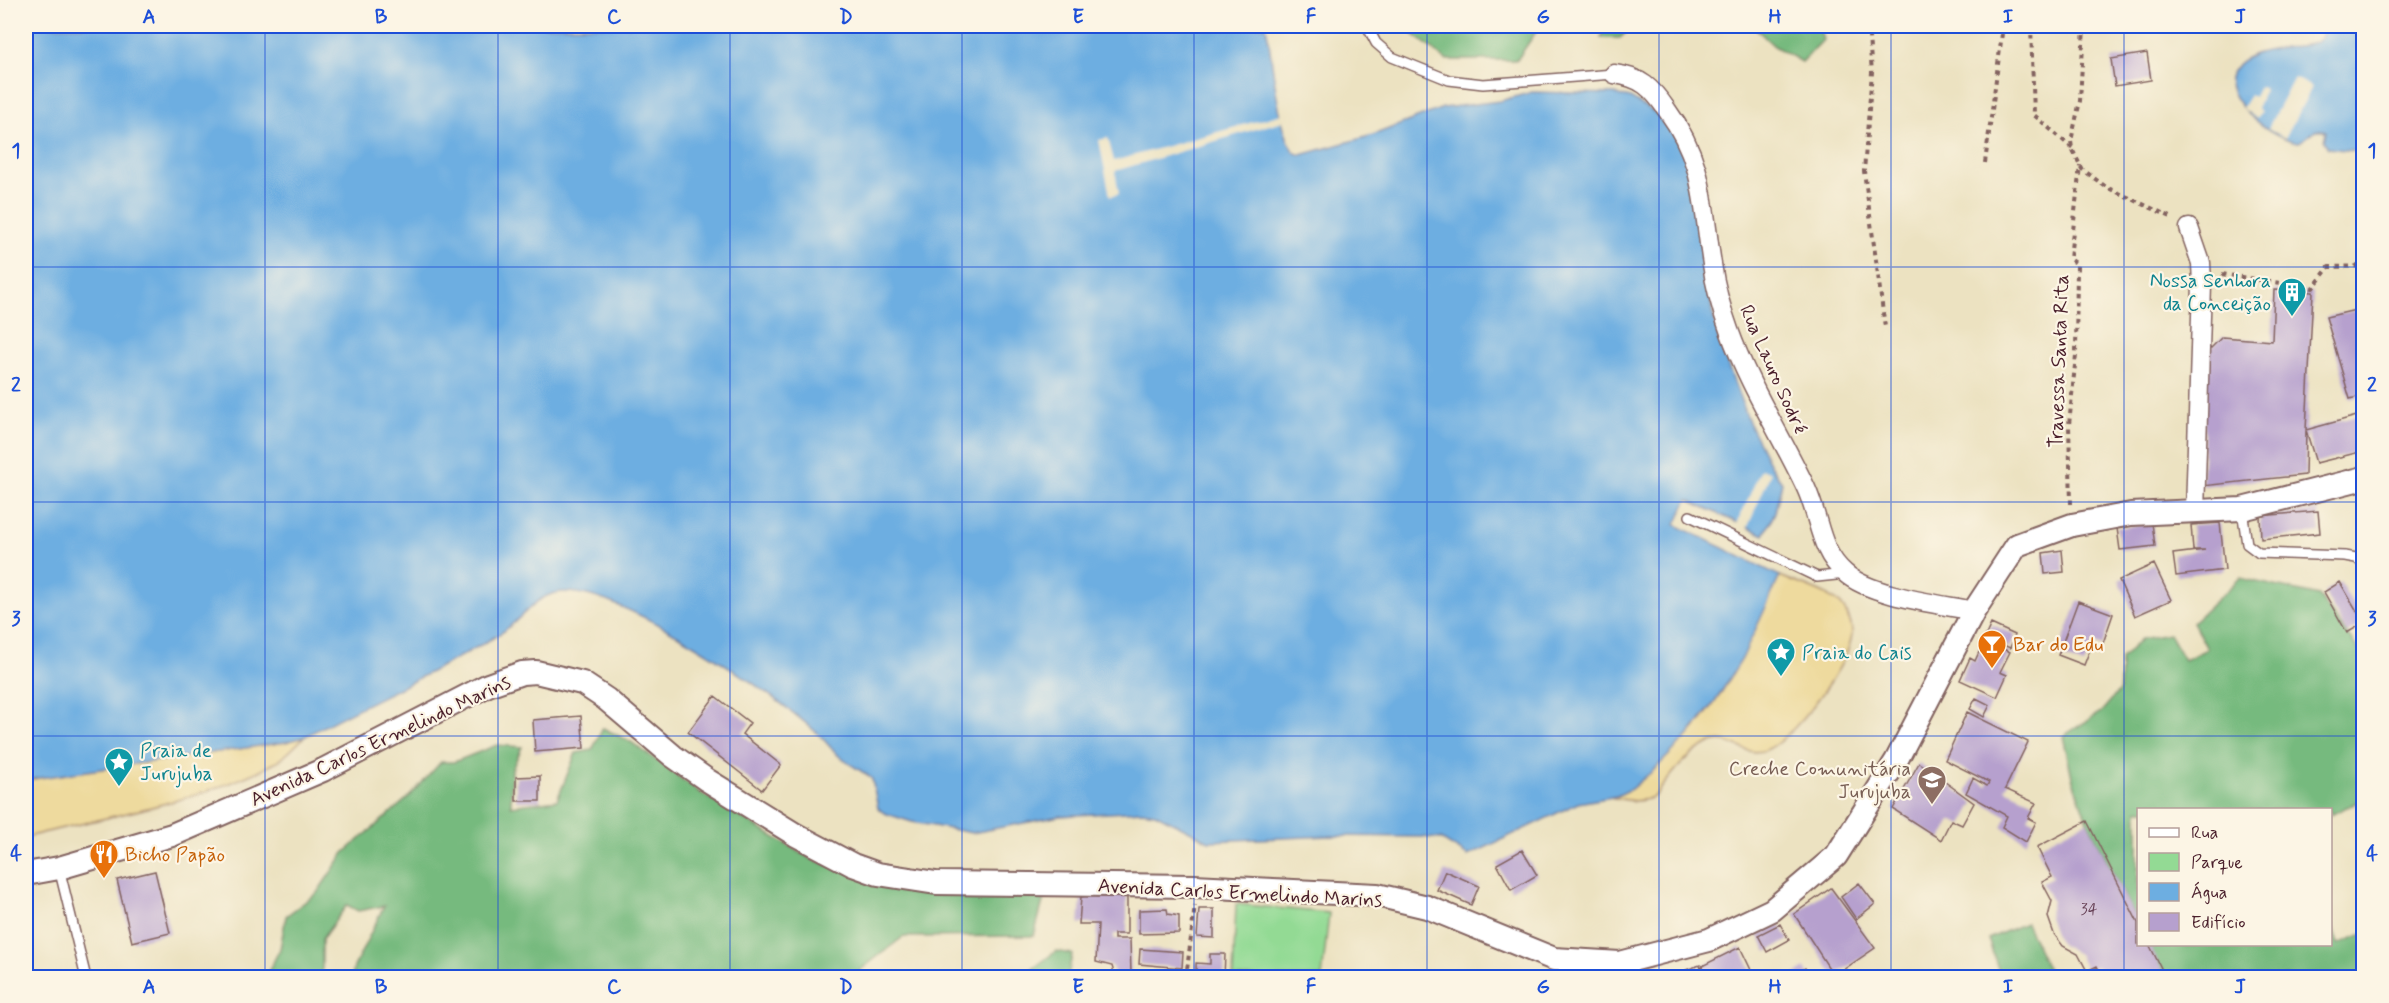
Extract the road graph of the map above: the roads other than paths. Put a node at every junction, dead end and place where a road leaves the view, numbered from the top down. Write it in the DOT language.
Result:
graph roads {
  1 [pos="1367,26"];
  2 [pos="1614,74"];
  3 [pos="2189,228"];
  4 [pos="2364,478"];
  5 [pos="2242,509"];
  6 [pos="2195,512"];
  7 [pos="1690,516"];
  8 [pos="2364,564"];
  9 [pos="1846,574"];
  10 [pos="1974,611"];
  11 [pos="59,868"];
  12 [pos="26,874"];
  13 [pos="86,978"];
  1 -- 2 [label="lane"];
  2 -- 9 [label="street, Rua Lauro Sodré"];
  3 -- 6 [label="street"];
  4 -- 5 [label="street, Avenida Carlos Ermelindo Marins"];
  5 -- 6 [label="street, Avenida Carlos Ermelindo Marins"];
  5 -- 8 [label="lane"];
  6 -- 10 [label="street, Avenida Carlos Ermelindo Marins"];
  7 -- 9 [label="lane"];
  9 -- 10 [label="street, Rua Lauro Sodré"];
  10 -- 11 [label="street, Avenida Carlos Ermelindo Marins"];
  11 -- 12 [label="street, Avenida Carlos Ermelindo Marins"];
  11 -- 13 [label="lane"];
}
